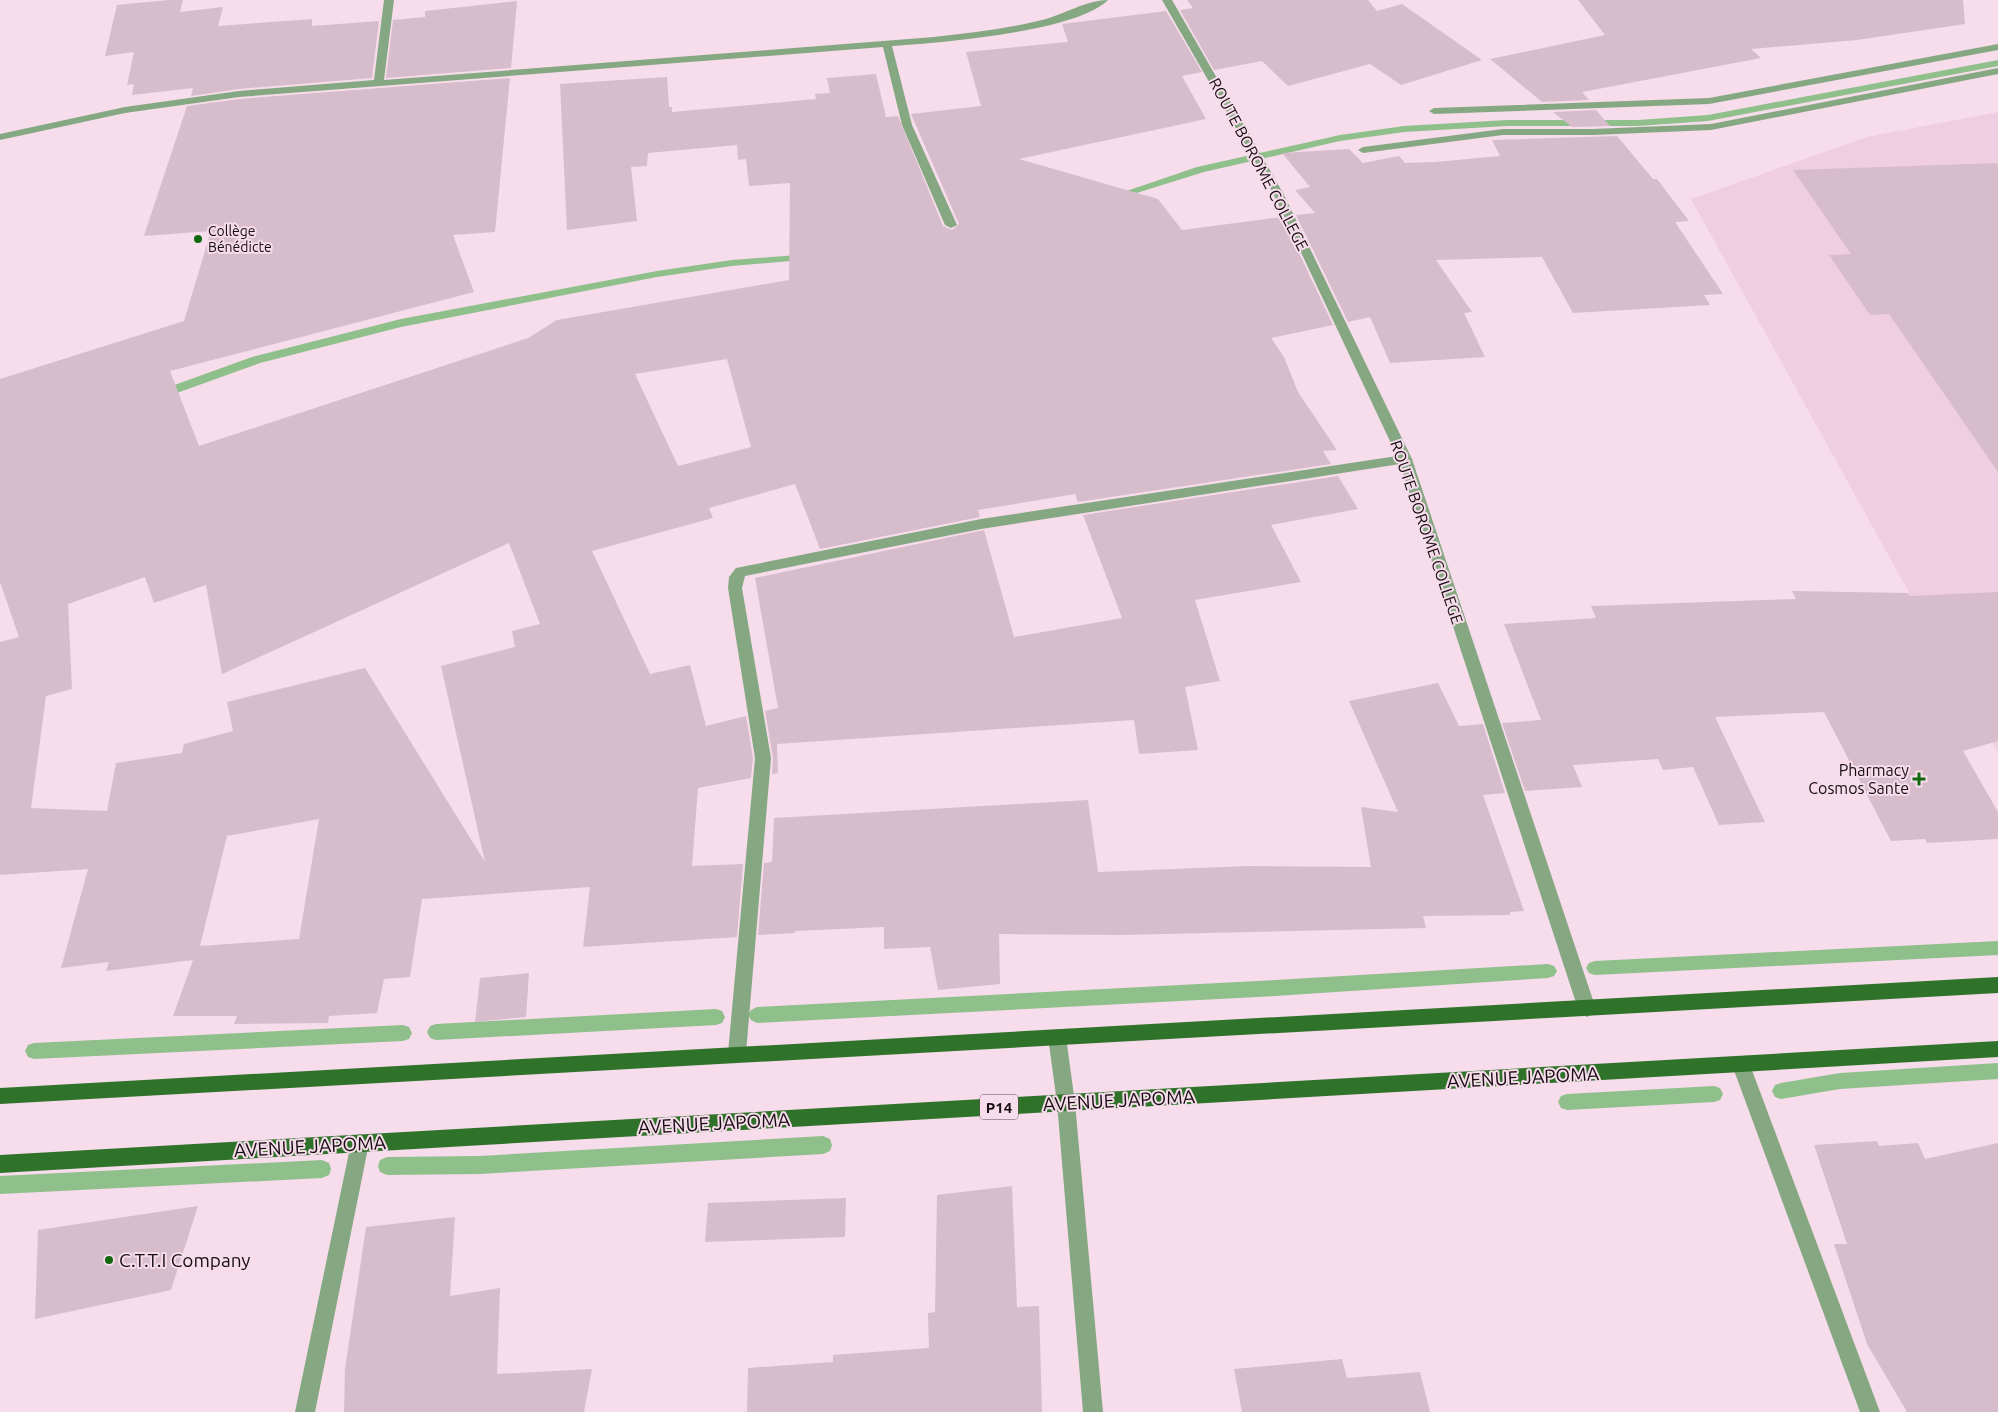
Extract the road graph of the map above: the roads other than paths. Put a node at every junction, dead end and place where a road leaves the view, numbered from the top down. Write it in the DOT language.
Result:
graph roads {
  1 [pos="389,0"];
  2 [pos="1103,0"];
  3 [pos="1166,0"];
  4 [pos="888,44"];
  5 [pos="1998,47"];
  6 [pos="1998,71"];
  7 [pos="379,83"];
  8 [pos="1434,111"];
  9 [pos="0,137"];
  10 [pos="1363,150"];
  11 [pos="951,224"];
  12 [pos="1405,459"];
  13 [pos="1998,985"];
  14 [pos="1587,1009"];
  15 [pos="1057,1037"];
  16 [pos="1998,1050"];
  17 [pos="737,1053"];
  18 [pos="1741,1065"];
  19 [pos="0,1096"];
  20 [pos="1066,1103"];
  21 [pos="360,1143"];
  22 [pos="0,1164"];
  23 [pos="305,1412"];
  24 [pos="1093,1412"];
  25 [pos="1870,1412"];
  1 -- 7 [label="street"];
  2 -- 4 [label="street"];
  3 -- 12 [label="street, ROUTE BOROME COLLEGE"];
  4 -- 7 [label="street"];
  4 -- 11 [label="street"];
  5 -- 8 [label="street"];
  6 -- 10 [label="street"];
  7 -- 9 [label="street"];
  12 -- 14 [label="street, ROUTE BOROME COLLEGE"];
  12 -- 17 [label="street"];
  13 -- 14 [label="main road"];
  14 -- 15 [label="main road"];
  15 -- 17 [label="main road"];
  15 -- 20 [label="street"];
  16 -- 18 [label="main road, AVENUE JAPOMA / P14"];
  17 -- 19 [label="main road"];
  18 -- 20 [label="main road, AVENUE JAPOMA / P14"];
  18 -- 25 [label="street"];
  20 -- 21 [label="main road, AVENUE JAPOMA / P14"];
  20 -- 24 [label="street"];
  21 -- 22 [label="main road, AVENUE JAPOMA / P14"];
  21 -- 23 [label="street"];
}
